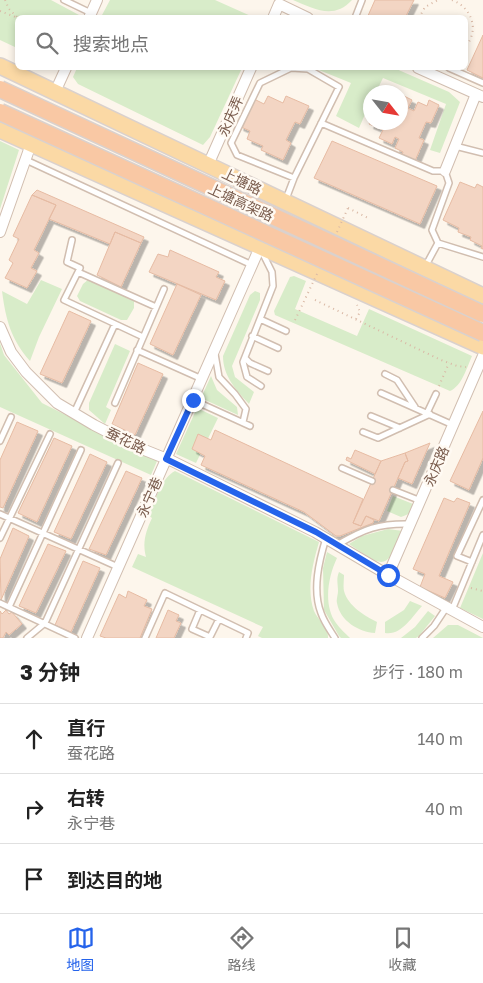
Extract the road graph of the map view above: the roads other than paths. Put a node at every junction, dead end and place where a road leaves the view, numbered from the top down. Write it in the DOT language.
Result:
graph roads {
  1 [pos="64,0"];
  2 [pos="97,0"];
  3 [pos="362,0"];
  4 [pos="90,15"];
  5 [pos="274,15"];
  6 [pos="302,15"];
  7 [pos="356,15"];
  8 [pos="0,66"];
  9 [pos="65,70"];
  10 [pos="250,70"];
  11 [pos="287,70"];
  12 [pos="310,70"];
  13 [pos="426,70"];
  14 [pos="454,70"];
  15 [pos="483,83"];
  16 [pos="0,89"];
  17 [pos="55,92"];
  18 [pos="480,95"];
  19 [pos="0,112"];
  20 [pos="321,122"];
  21 [pos="0,130"];
  22 [pos="31,144"];
  23 [pos="455,146"];
  24 [pos="483,153"];
  25 [pos="25,160"];
  26 [pos="208,165"];
  27 [pos="445,171"];
  28 [pos="294,178"];
  29 [pos="285,202"];
  30 [pos="2,218"];
  31 [pos="0,232"];
  32 [pos="72,240"];
  33 [pos="438,243"];
  34 [pos="260,247"];
  35 [pos="483,257"];
  36 [pos="252,265"];
  37 [pos="424,268"];
  38 [pos="78,272"];
  39 [pos="164,289"];
  40 [pos="483,296"];
  41 [pos="156,307"];
  42 [pos="483,314"];
  43 [pos="260,319"];
  44 [pos="115,324"];
  45 [pos="0,327"];
  46 [pos="286,331"];
  47 [pos="483,332"];
  48 [pos="252,336"];
  49 [pos="143,337"];
  50 [pos="483,347"];
  51 [pos="278,348"];
  52 [pos="138,350"];
  53 [pos="215,350"];
  54 [pos="483,356"];
  55 [pos="245,358"];
  56 [pos="268,371"];
  57 [pos="385,374"];
  58 [pos="202,380"];
  59 [pos="261,386"];
  60 [pos="381,393"];
  61 [pos="436,394"];
  62 [pos="193,400"];
  63 [pos="115,403"];
  64 [pos="415,407"];
  65 [pos="74,413"];
  66 [pos="429,414"];
  67 [pos="370,416"];
  68 [pos="11,417"];
  69 [pos="243,422"];
  70 [pos="454,425"];
  71 [pos="250,426"];
  72 [pos="400,428"];
  73 [pos="363,432"];
  74 [pos="50,434"];
  75 [pos="0,440"];
  76 [pos="81,450"];
  77 [pos="166,459"];
  78 [pos="118,463"];
  79 [pos="342,468"];
  80 [pos="372,481"];
  81 [pos="393,490"];
  82 [pos="483,500"];
  83 [pos="421,501"];
  84 [pos="0,514"];
  85 [pos="9,518"];
  86 [pos="411,524"];
  87 [pos="43,534"];
  88 [pos="483,535"];
  89 [pos="0,538"];
  90 [pos="326,538"];
  91 [pos="336,545"];
  92 [pos="78,549"];
  93 [pos="472,562"];
  94 [pos="118,567"];
  95 [pos="388,575"];
  96 [pos="0,603"];
  97 [pos="9,607"];
  98 [pos="449,609"];
  99 [pos="200,610"];
  100 [pos="219,619"];
  101 [pos="44,623"];
  102 [pos="483,627"];
  103 [pos="199,635"];
  104 [pos="27,638"];
  105 [pos="75,638"];
  106 [pos="87,638"];
  107 [pos="145,638"];
  108 [pos="246,638"];
  109 [pos="335,638"];
  110 [pos="422,638"];
  1 -- 4 [label="lane"];
  2 -- 4 [label="street"];
  3 -- 7 [label="lane"];
  5 -- 6 [label="street"];
  8 -- 17 [label="main road, 上塘路"];
  9 -- 17 [label="street"];
  10 -- 26 [label="street, 永庆弄"];
  11 -- 28 [label="lane"];
  12 -- 20 [label="lane"];
  13 -- 18 [label="street"];
  14 -- 15 [label="lane"];
  16 -- 42 [label="highway, 上塘高架路, bridge"];
  17 -- 26 [label="main road, 上塘路"];
  18 -- 23 [label="street"];
  19 -- 47 [label="highway, 上塘高架路, bridge"];
  20 -- 27 [label="lane"];
  20 -- 28 [label="lane"];
  21 -- 22 [label="main road"];
  22 -- 25 [label="street"];
  22 -- 34 [label="main road"];
  23 -- 24 [label="lane"];
  23 -- 27 [label="street"];
  25 -- 30 [label="street"];
  25 -- 36 [label="lane"];
  26 -- 29 [label="main road, 上塘路"];
  27 -- 33 [label="lane"];
  28 -- 29 [label="lane"];
  29 -- 37 [label="main road, 上塘路"];
  30 -- 31 [label="street"];
  32 -- 38 [label="lane"];
  33 -- 35 [label="lane"];
  33 -- 37 [label="lane"];
  34 -- 36 [label="street, 永宁巷"];
  34 -- 43 [label="lane"];
  34 -- 50 [label="main road"];
  36 -- 53 [label="street, 永宁巷"];
  37 -- 40 [label="main road, 上塘路"];
  38 -- 41 [label="lane"];
  38 -- 44 [label="lane"];
  39 -- 41 [label="lane"];
  41 -- 49 [label="lane"];
  43 -- 46 [label="lane"];
  43 -- 48 [label="lane"];
  44 -- 49 [label="lane"];
  44 -- 65 [label="lane"];
  45 -- 65 [label="street, 蚕花路"];
  48 -- 51 [label="lane"];
  48 -- 55 [label="lane"];
  49 -- 52 [label="lane"];
  52 -- 58 [label="lane"];
  52 -- 63 [label="lane"];
  53 -- 58 [label="street, 永宁巷"];
  53 -- 69 [label="lane"];
  54 -- 70 [label="street, 永庆路"];
  55 -- 56 [label="lane"];
  55 -- 59 [label="lane"];
  57 -- 64 [label="lane"];
  58 -- 62 [label="street, 永宁巷"];
  60 -- 64 [label="lane"];
  61 -- 66 [label="lane"];
  62 -- 69 [label="lane"];
  62 -- 77 [label="street, 永宁巷"];
  64 -- 66 [label="lane"];
  65 -- 77 [label="street, 蚕花路"];
  66 -- 70 [label="lane"];
  66 -- 72 [label="lane"];
  67 -- 72 [label="lane"];
  68 -- 75 [label="lane"];
  69 -- 71 [label="lane"];
  70 -- 83 [label="street, 永庆路"];
  72 -- 73 [label="lane"];
  74 -- 85 [label="lane"];
  76 -- 87 [label="lane"];
  77 -- 90 [label="street, 蚕花路"];
  77 -- 94 [label="street, 永宁巷"];
  78 -- 92 [label="lane"];
  79 -- 80 [label="lane"];
  81 -- 83 [label="lane"];
  82 -- 93 [label="lane"];
  83 -- 86 [label="street, 永庆路"];
  84 -- 85 [label="lane"];
  85 -- 87 [label="lane"];
  85 -- 89 [label="lane"];
  86 -- 91 [label="lane"];
  86 -- 95 [label="street, 永庆路"];
  87 -- 92 [label="lane"];
  87 -- 97 [label="lane"];
  88 -- 93 [label="lane"];
  90 -- 91 [label="street, 蚕花路"];
  90 -- 109 [label="lane"];
  91 -- 95 [label="street, 蚕花路"];
  92 -- 94 [label="lane"];
  92 -- 101 [label="lane"];
  93 -- 98 [label="lane"];
  94 -- 106 [label="street, 永宁巷"];
  95 -- 98 [label="street, 蚕花路"];
  96 -- 97 [label="lane"];
  97 -- 101 [label="lane"];
  98 -- 102 [label="street, 蚕花路"];
  98 -- 110 [label="lane"];
  99 -- 100 [label="lane"];
  99 -- 103 [label="lane"];
  99 -- 107 [label="lane"];
  100 -- 103 [label="lane"];
  100 -- 108 [label="lane"];
  101 -- 104 [label="lane"];
  101 -- 105 [label="lane"];
}
